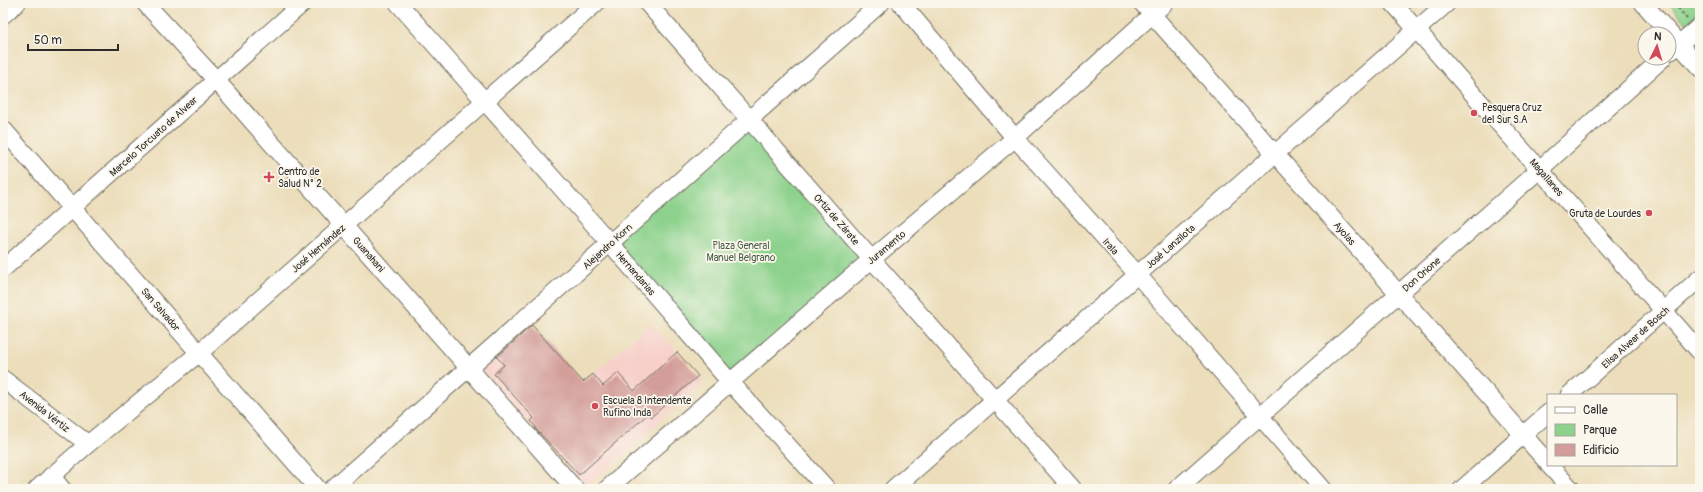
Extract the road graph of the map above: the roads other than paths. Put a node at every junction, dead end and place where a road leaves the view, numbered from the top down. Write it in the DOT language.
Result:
graph roads {
  1 [pos="17,3"];
  2 [pos="145,3"];
  3 [pos="302,3"];
  4 [pos="398,3"];
  5 [pos="596,3"];
  6 [pos="647,3"];
  7 [pos="881,3"];
  8 [pos="901,3"];
  9 [pos="1165,3"];
  10 [pos="1393,3"];
  11 [pos="1447,3"];
  12 [pos="1643,3"];
  13 [pos="1147,9"];
  14 [pos="3,15"];
  15 [pos="1694,23"];
  16 [pos="1659,26"];
  17 [pos="1417,30"];
  18 [pos="1677,44"];
  19 [pos="1677,50"];
  20 [pos="1654,66"];
  21 [pos="1700,68"];
  22 [pos="216,80"];
  23 [pos="485,101"];
  24 [pos="750,119"];
  25 [pos="3,129"];
  26 [pos="1014,138"];
  27 [pos="1274,153"];
  28 [pos="1540,169"];
  29 [pos="72,208"];
  30 [pos="344,226"];
  31 [pos="610,243"];
  32 [pos="872,259"];
  33 [pos="3,269"];
  34 [pos="1137,274"];
  35 [pos="1700,278"];
  36 [pos="1398,294"];
  37 [pos="1664,311"];
  38 [pos="1700,352"];
  39 [pos="199,353"];
  40 [pos="469,368"];
  41 [pos="3,379"];
  42 [pos="731,383"];
  43 [pos="1570,394"];
  44 [pos="996,399"];
  45 [pos="1547,414"];
  46 [pos="1259,416"];
  47 [pos="1523,435"];
  48 [pos="88,444"];
  49 [pos="1547,462"];
  50 [pos="1551,466"];
  51 [pos="51,476"];
  52 [pos="37,489"];
  53 [pos="62,489"];
  54 [pos="318,489"];
  55 [pos="332,489"];
  56 [pos="575,489"];
  57 [pos="607,489"];
  58 [pos="827,489"];
  59 [pos="893,489"];
  60 [pos="1073,489"];
  61 [pos="1177,489"];
  62 [pos="1323,489"];
  63 [pos="1462,489"];
  64 [pos="1571,489"];
  1 -- 14 [label="street"];
  2 -- 22 [label="street, Guanahani"];
  3 -- 22 [label="street, Marcelo Torcuato de Alvear"];
  4 -- 23 [label="street, Hernandarias"];
  5 -- 23 [label="street, José Hernández"];
  6 -- 24 [label="street, Ortiz de Zárate"];
  7 -- 24 [label="street, Alejandro Korn"];
  8 -- 26 [label="street, Irala"];
  9 -- 13 [label="street, Juramento"];
  10 -- 17 [label="street, Magallanes"];
  11 -- 17 [label="street, José Lanzilota"];
  12 -- 16 [label="street"];
  13 -- 26 [label="street, Juramento"];
  13 -- 27 [label="street, Ayolas"];
  15 -- 18 [label="street"];
  17 -- 27 [label="street, José Lanzilota"];
  17 -- 28 [label="street, Magallanes"];
  19 -- 21 [label="street"];
  20 -- 28 [label="street, Don Orione"];
  22 -- 29 [label="street, Marcelo Torcuato de Alvear"];
  22 -- 30 [label="street, Guanahani"];
  23 -- 30 [label="street, José Hernández"];
  23 -- 31 [label="street, Hernandarias"];
  24 -- 31 [label="street, Alejandro Korn"];
  24 -- 32 [label="street, Ortiz de Zárate"];
  25 -- 29 [label="street, San Salvador"];
  26 -- 32 [label="street, Juramento"];
  26 -- 34 [label="street, Irala"];
  27 -- 34 [label="street, José Lanzilota"];
  27 -- 36 [label="street, Ayolas"];
  28 -- 36 [label="street, Don Orione"];
  28 -- 37 [label="street, Magallanes"];
  29 -- 33 [label="street, Marcelo Torcuato de Alvear"];
  29 -- 39 [label="street, San Salvador"];
  30 -- 39 [label="street, José Hernández"];
  30 -- 40 [label="street, Guanahani"];
  31 -- 40 [label="street, Alejandro Korn"];
  31 -- 42 [label="street, Hernandarias"];
  32 -- 42 [label="street, Juramento"];
  32 -- 44 [label="street, Ortiz de Zárate"];
  34 -- 44 [label="street, José Lanzilota"];
  34 -- 46 [label="street, Irala"];
  35 -- 37 [label="street, Elisa Alvear de Bosch"];
  36 -- 46 [label="street, Don Orione"];
  36 -- 47 [label="street, Ayolas"];
  37 -- 38 [label="street, Magallanes"];
  37 -- 43 [label="street, Elisa Alvear de Bosch"];
  39 -- 48 [label="street, José Hernández"];
  39 -- 54 [label="street, San Salvador"];
  40 -- 55 [label="street, Alejandro Korn"];
  40 -- 56 [label="street, Guanahani"];
  41 -- 48 [label="street, Avenida Vértiz"];
  42 -- 57 [label="street, Juramento"];
  42 -- 58 [label="street, Hernandarias"];
  44 -- 59 [label="street, José Lanzilota"];
  44 -- 60 [label="street, Ortiz de Zárate"];
  45 -- 47 [label="street"];
  46 -- 61 [label="street, Don Orione"];
  46 -- 62 [label="street, Irala"];
  47 -- 49 [label="street, Ayolas"];
  47 -- 63 [label="street"];
  48 -- 51 [label="street, José Hernández"];
  50 -- 64 [label="street, Ayolas"];
  51 -- 52 [label="street, José Hernández"];
  51 -- 53 [label="street"];
}
